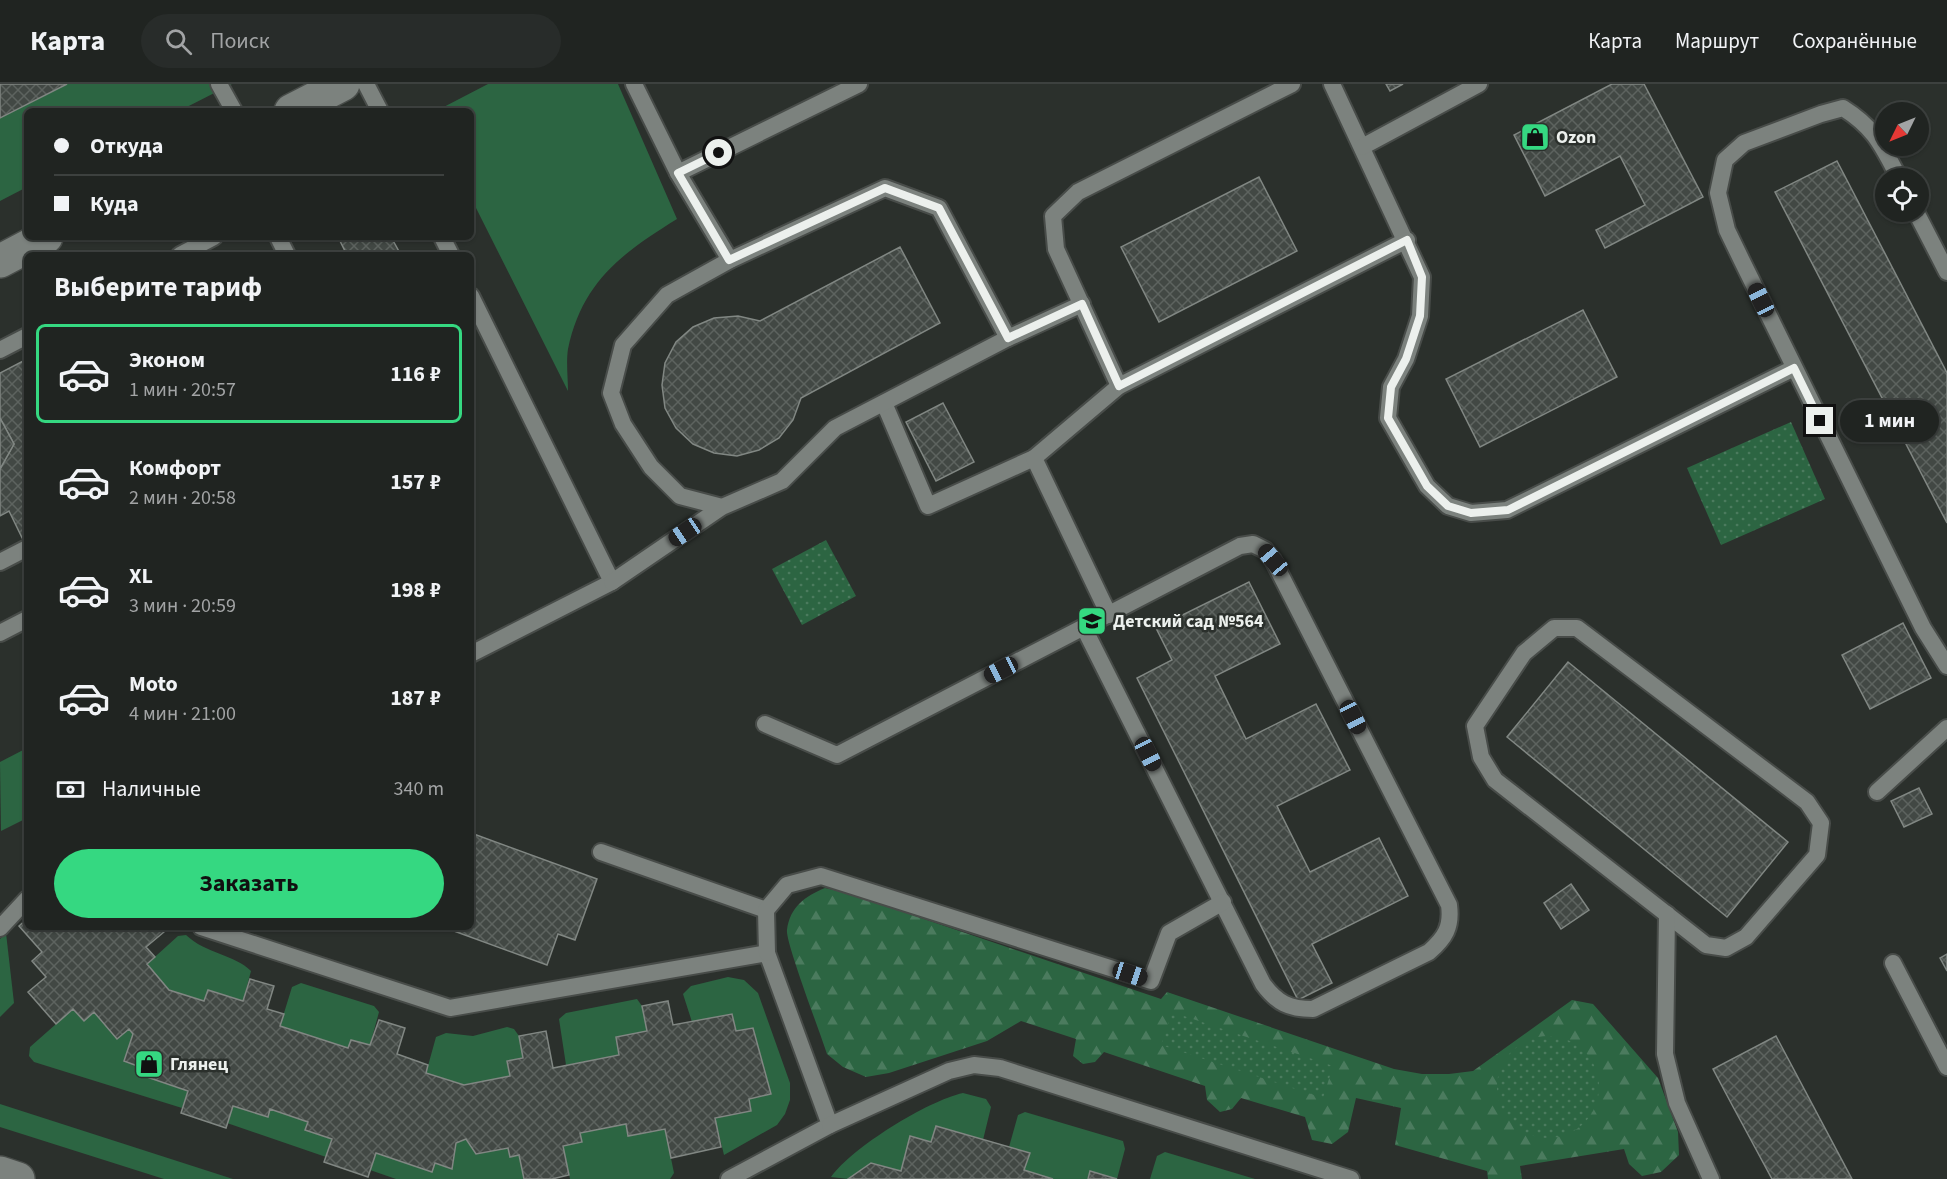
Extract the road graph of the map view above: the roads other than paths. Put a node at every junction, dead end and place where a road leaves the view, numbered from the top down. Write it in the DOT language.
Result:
graph roads {
  1 [pos="219,84"];
  2 [pos="343,84"];
  3 [pos="366,84"];
  4 [pos="634,84"];
  5 [pos="858,84"];
  6 [pos="1292,84"];
  7 [pos="1332,84"];
  8 [pos="1479,84"];
  9 [pos="232,108"];
  10 [pos="297,108"];
  11 [pos="378,108"];
  12 [pos="1362,147"];
  13 [pos="1894,168"];
  14 [pos="678,173"];
  15 [pos="1921,222"];
  16 [pos="40,240"];
  17 [pos="208,240"];
  18 [pos="1407,240"];
  19 [pos="186,252"];
  20 [pos="729,260"];
  21 [pos="0,261"];
  22 [pos="1947,272"];
  23 [pos="474,302"];
  24 [pos="1082,304"];
  25 [pos="24,338"];
  26 [pos="1008,338"];
  27 [pos="0,350"];
  28 [pos="1794,368"];
  29 [pos="1119,386"];
  30 [pos="884,404"];
  31 [pos="1034,458"];
  32 [pos="722,507"];
  33 [pos="24,550"];
  34 [pos="0,562"];
  35 [pos="612,582"];
  36 [pos="1109,615"];
  37 [pos="24,621"];
  38 [pos="1084,628"];
  39 [pos="0,633"];
  40 [pos="474,652"];
  41 [pos="1947,666"];
  42 [pos="765,724"];
  43 [pos="1947,728"];
  44 [pos="1877,792"];
  45 [pos="602,852"];
  46 [pos="24,902"];
  47 [pos="1223,902"];
  48 [pos="766,910"];
  49 [pos="1667,914"];
  50 [pos="0,928"];
  51 [pos="210,930"];
  52 [pos="767,953"];
  53 [pos="1893,963"];
  54 [pos="1947,1067"];
  55 [pos="830,1125"];
  56 [pos="0,1173"];
  57 [pos="18,1179"];
  58 [pos="729,1179"];
  59 [pos="1351,1179"];
  60 [pos="1710,1179"];
  1 -- 9 [label="lane"];
  2 -- 10 [label="street"];
  3 -- 11 [label="lane"];
  4 -- 14 [label="lane"];
  5 -- 14 [label="lane"];
  6 -- 24 [label="lane"];
  7 -- 12 [label="lane"];
  8 -- 12 [label="lane"];
  12 -- 18 [label="lane"];
  13 -- 28 [label="lane"];
  14 -- 20 [label="lane"];
  15 -- 22 [label="lane"];
  16 -- 21 [label="street"];
  17 -- 19 [label="lane"];
  18 -- 28 [label="lane"];
  18 -- 29 [label="lane"];
  20 -- 26 [label="lane"];
  20 -- 32 [label="lane"];
  23 -- 35 [label="lane"];
  24 -- 26 [label="lane"];
  24 -- 29 [label="lane"];
  25 -- 27 [label="lane"];
  26 -- 30 [label="lane"];
  28 -- 41 [label="lane"];
  29 -- 31 [label="lane"];
  30 -- 31 [label="lane"];
  30 -- 32 [label="lane"];
  31 -- 36 [label="lane"];
  32 -- 35 [label="lane"];
  33 -- 34 [label="lane"];
  35 -- 40 [label="lane"];
  36 -- 38 [label="lane"];
  36 -- 47 [label="lane"];
  37 -- 39 [label="lane"];
  38 -- 42 [label="lane"];
  38 -- 47 [label="lane"];
  43 -- 44 [label="lane"];
  45 -- 48 [label="lane"];
  46 -- 50 [label="lane"];
  47 -- 48 [label="lane"];
  48 -- 52 [label="lane"];
  49 -- 49 [label="lane"];
  49 -- 60 [label="lane"];
  51 -- 52 [label="lane"];
  52 -- 55 [label="lane"];
  53 -- 54 [label="lane"];
  55 -- 58 [label="lane"];
  55 -- 59 [label="lane"];
  56 -- 57 [label="street"];
}
